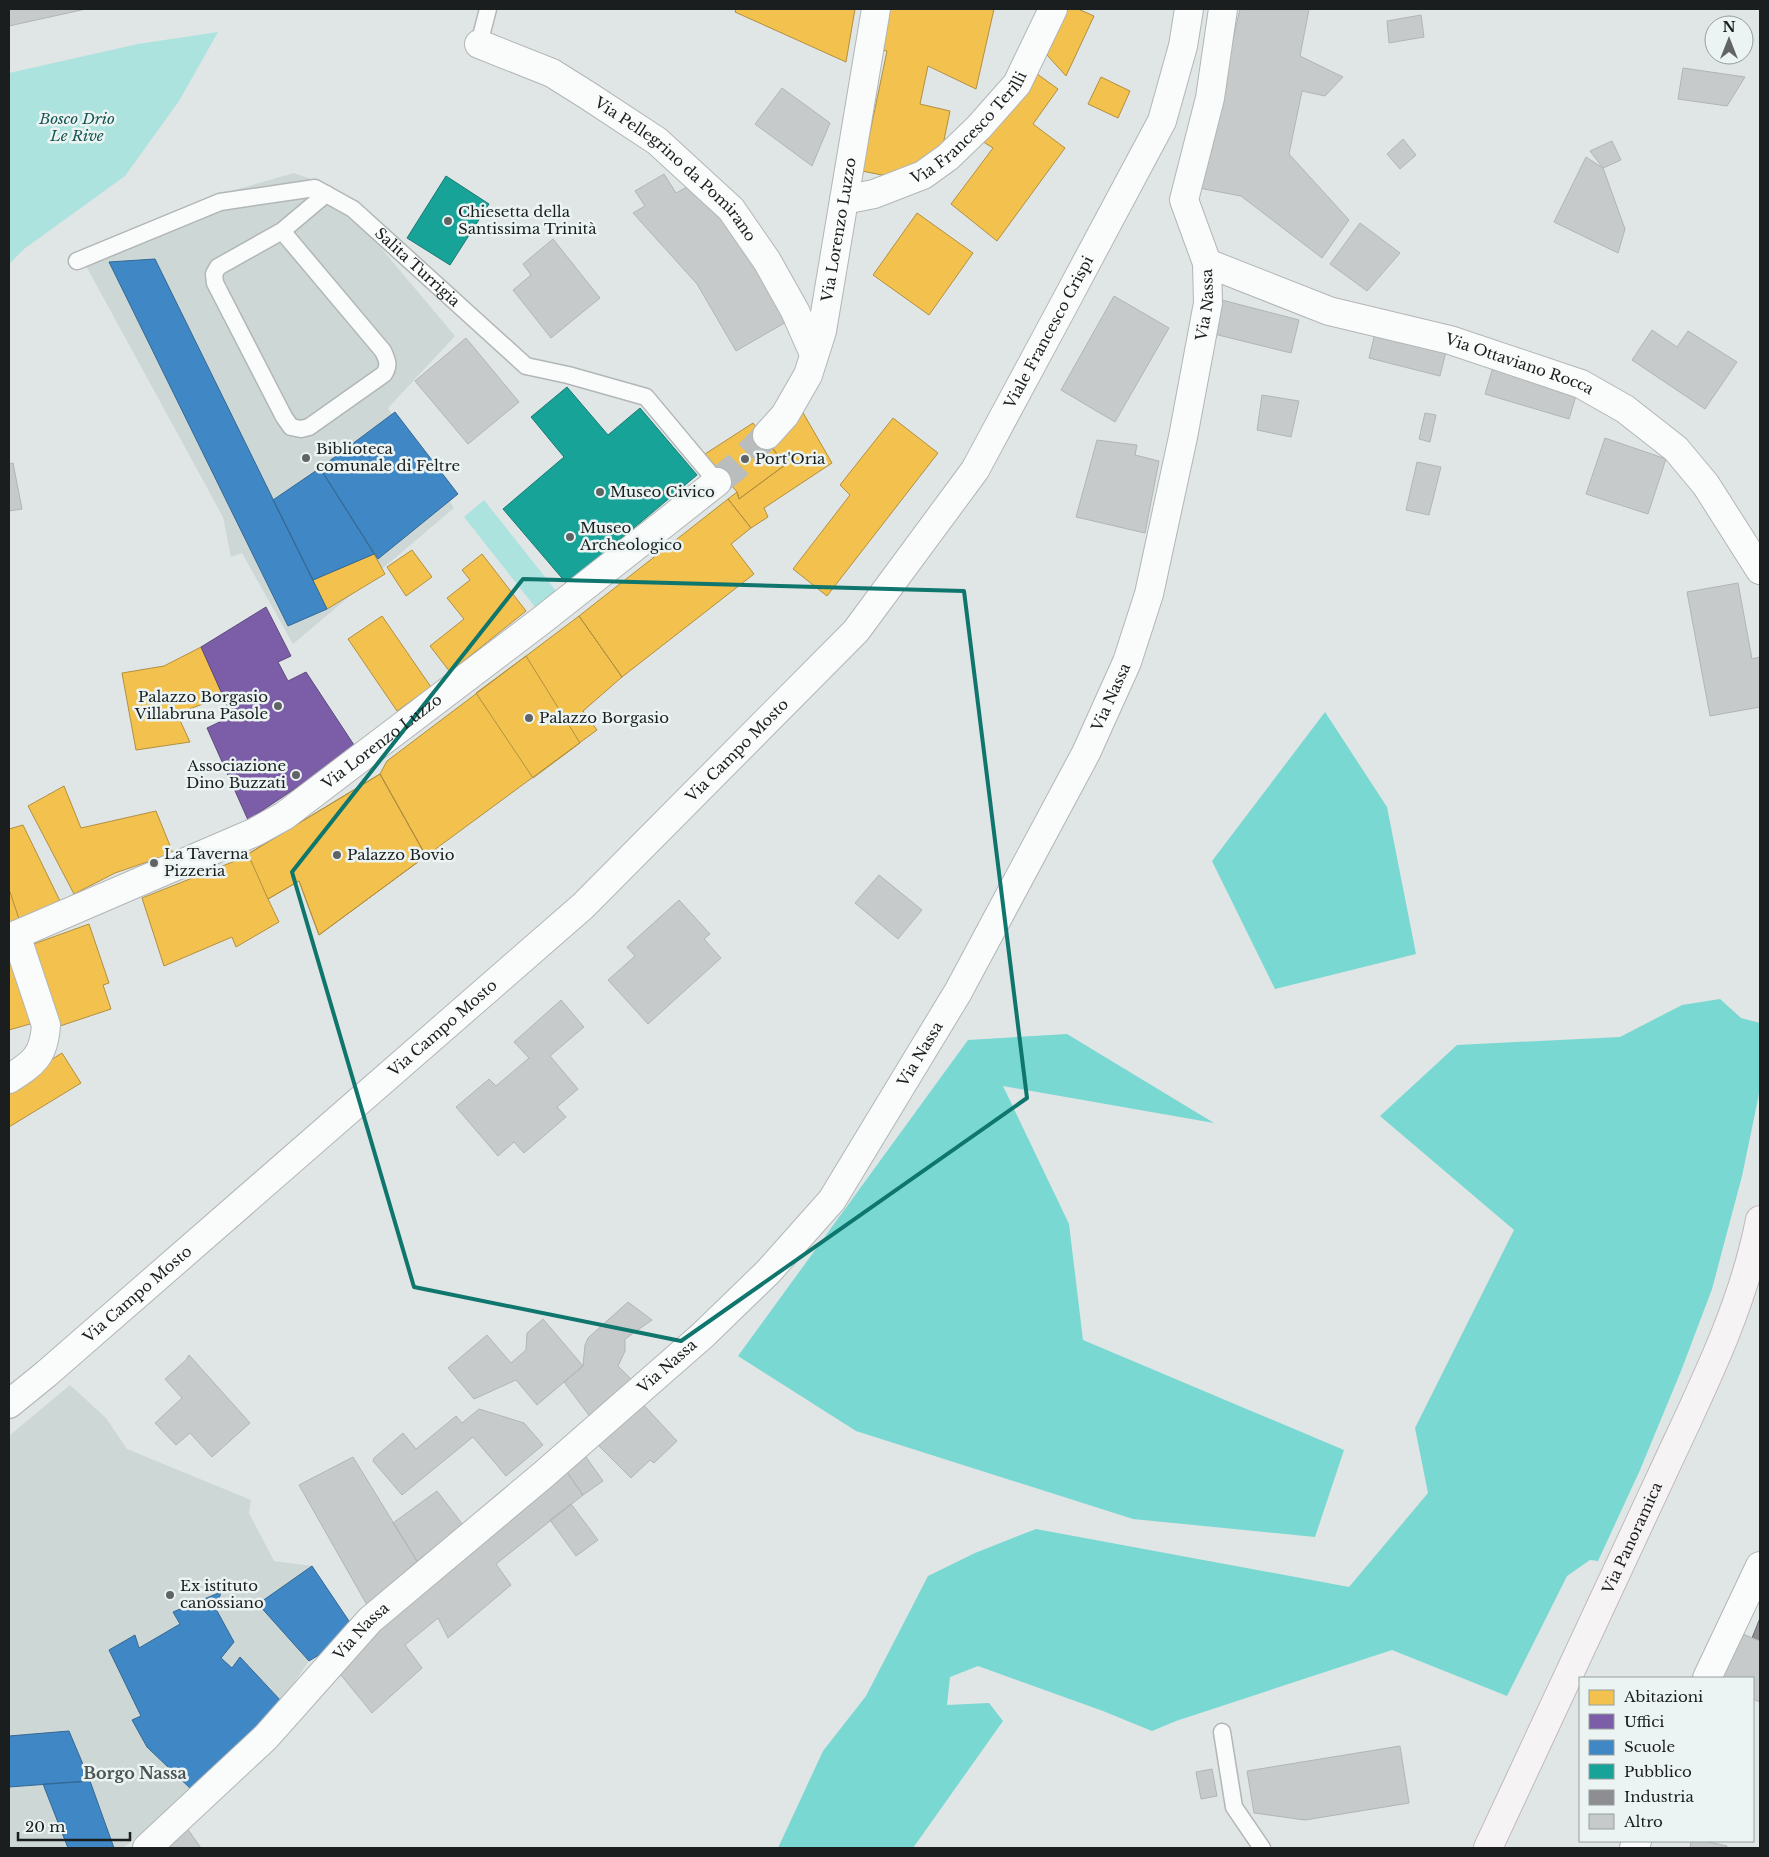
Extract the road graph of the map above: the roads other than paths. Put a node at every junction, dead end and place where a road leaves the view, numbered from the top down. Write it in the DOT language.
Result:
graph roads {
  1 [pos="488,9"];
  2 [pos="876,9"];
  3 [pos="1053,9"];
  4 [pos="1189,9"];
  5 [pos="1223,9"];
  6 [pos="478,44"];
  7 [pos="326,194"];
  8 [pos="844,200"];
  9 [pos="282,231"];
  10 [pos="77,261"];
  11 [pos="1207,263"];
  12 [pos="814,354"];
  13 [pos="767,435"];
  14 [pos="717,482"];
  15 [pos="1760,570"];
  16 [pos="856,631"];
  17 [pos="13,937"];
  18 [pos="9,1079"];
  19 [pos="1760,1220"];
  20 [pos="9,1404"];
  21 [pos="1760,1566"];
  22 [pos="1706,1677"];
  23 [pos="1222,1732"];
  24 [pos="146,1848"];
  25 [pos="1262,1848"];
  26 [pos="1488,1848"];
  1 -- 6 [label="lane"];
  2 -- 8 [label="street, Via Lorenzo Luzzo"];
  3 -- 8 [label="street, Via Francesco Terilli"];
  4 -- 16 [label="street, Viale Francesco Crispi"];
  5 -- 11 [label="street, Via Nassa"];
  6 -- 12 [label="street, Via Pellegrino da Pomirano"];
  7 -- 9 [label="lane"];
  7 -- 10 [label="lane, Salita Turrigia"];
  7 -- 14 [label="lane, Salita Turrigia"];
  8 -- 12 [label="street, Via Lorenzo Luzzo"];
  9 -- 9 [label="lane"];
  11 -- 15 [label="street, Via Ottaviano Rocca"];
  11 -- 24 [label="street, Via Nassa"];
  12 -- 13 [label="street, Via Lorenzo Luzzo"];
  14 -- 17 [label="street, Via Lorenzo Luzzo"];
  16 -- 20 [label="street, Via Campo Mosto"];
  17 -- 18 [label="street"];
  19 -- 26 [label="main road, Via Panoramica"];
  21 -- 22 [label="street"];
  23 -- 25 [label="lane"];
}
